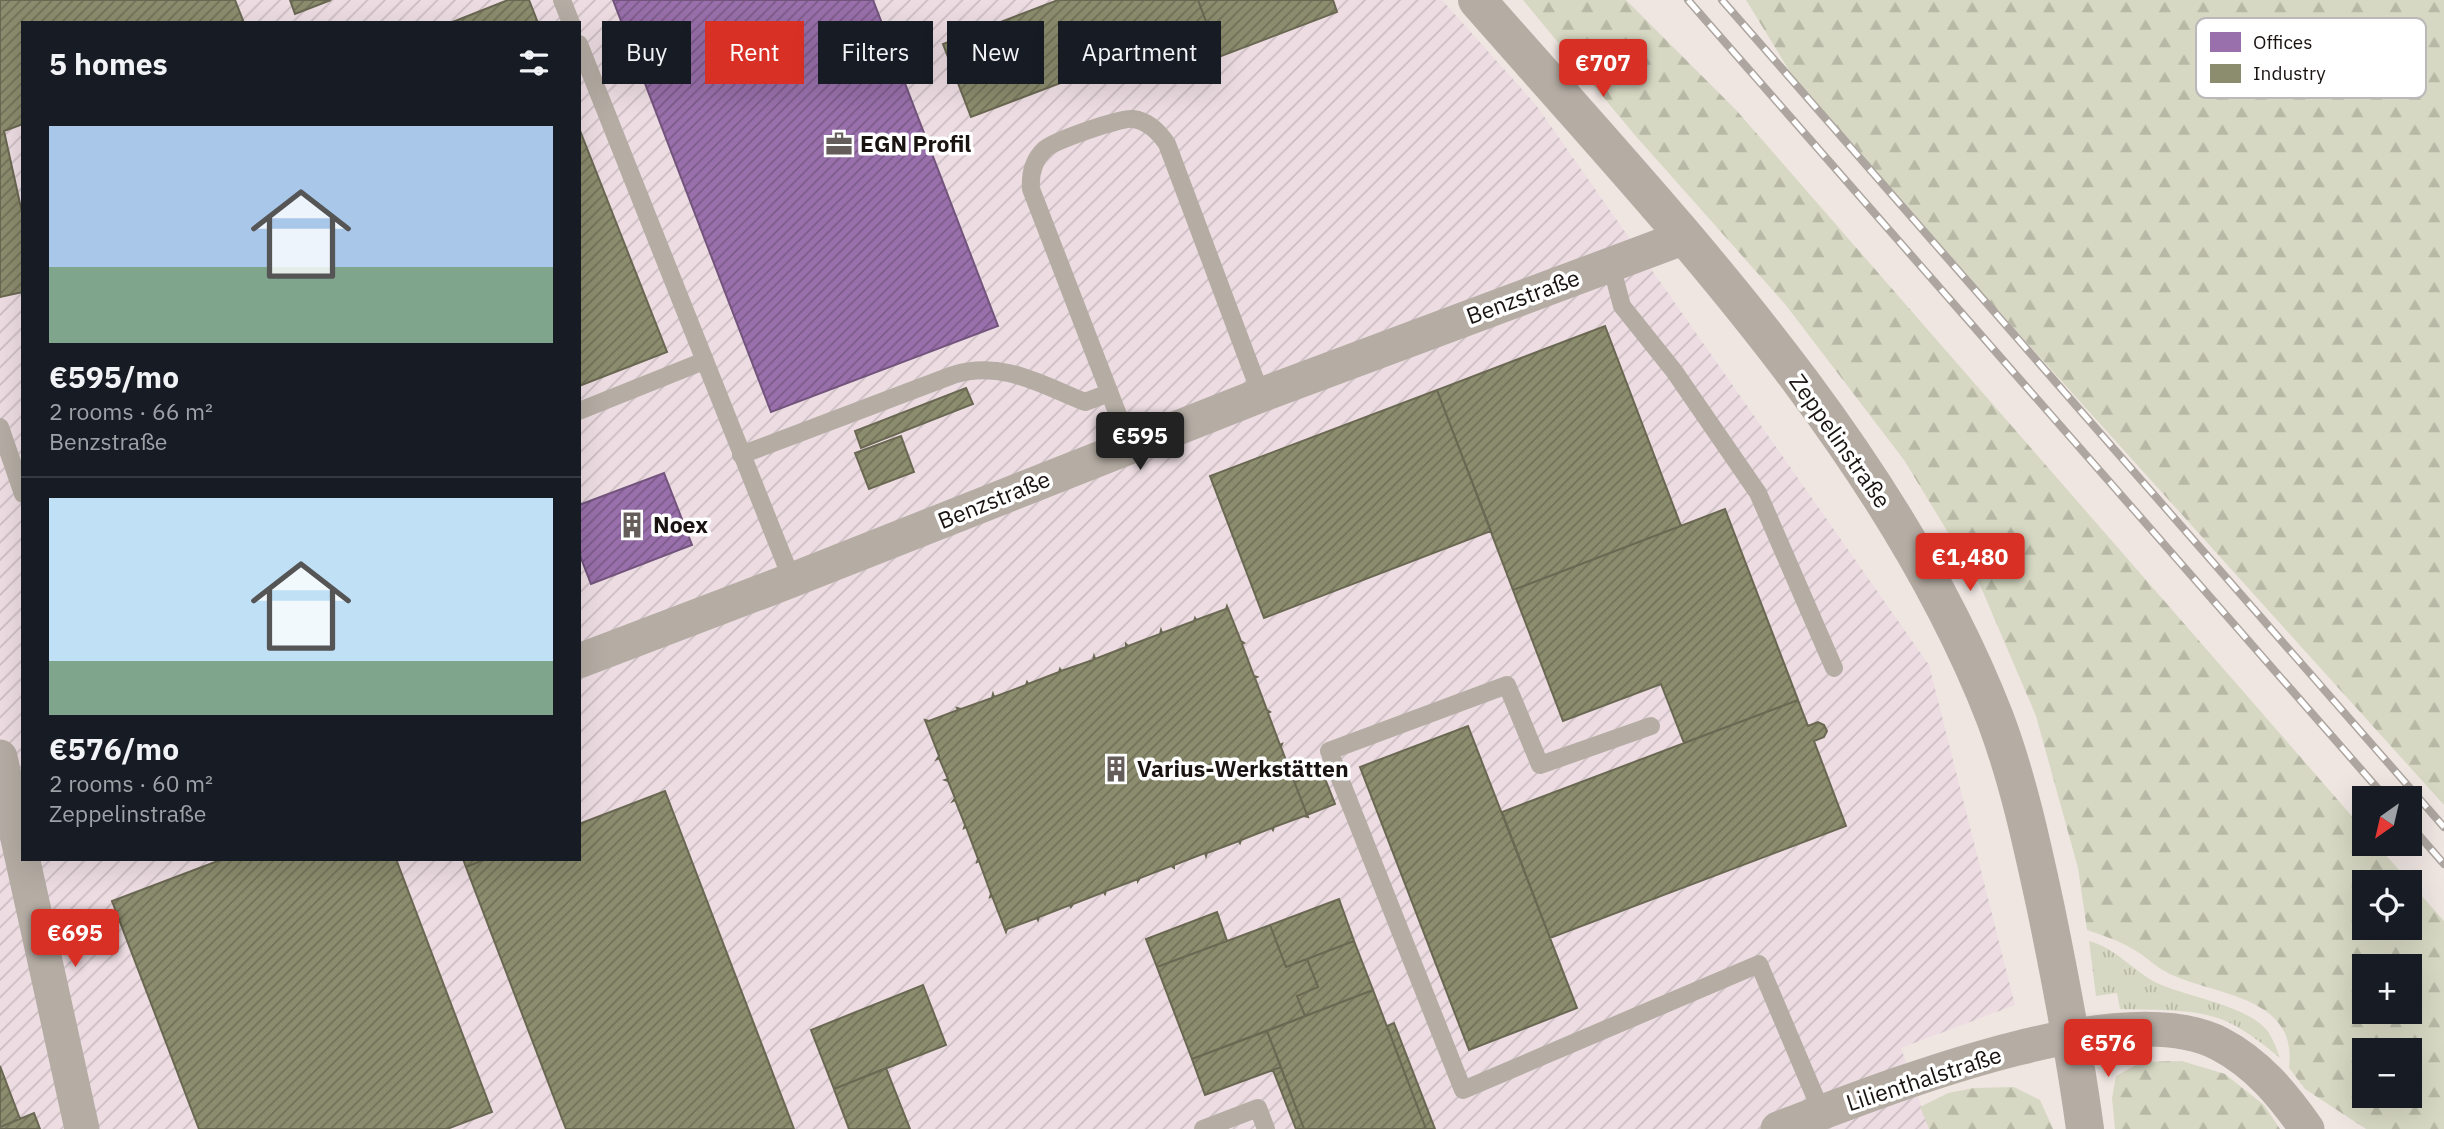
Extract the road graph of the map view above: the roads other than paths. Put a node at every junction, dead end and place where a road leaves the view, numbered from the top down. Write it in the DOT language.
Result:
graph roads {
  1 [pos="562,0"];
  2 [pos="1477,0"];
  3 [pos="570,21"];
  4 [pos="581,49"];
  5 [pos="1685,237"];
  6 [pos="1611,265"];
  7 [pos="704,361"];
  8 [pos="1108,393"];
  9 [pos="1261,395"];
  10 [pos="581,410"];
  11 [pos="0,427"];
  12 [pos="1130,446"];
  13 [pos="741,456"];
  14 [pos="21,488"];
  15 [pos="792,580"];
  16 [pos="581,660"];
  17 [pos="1834,668"];
  18 [pos="1651,726"];
  19 [pos="0,757"];
  20 [pos="12,821"];
  21 [pos="21,861"];
  22 [pos="21,861"];
  23 [pos="2072,1037"];
  24 [pos="1822,1113"];
  25 [pos="82,1129"];
  26 [pos="1203,1129"];
  27 [pos="1266,1129"];
  28 [pos="1778,1129"];
  29 [pos="2085,1129"];
  30 [pos="2307,1129"];
  1 -- 3 [label="lane"];
  2 -- 5 [label="street, Zeppelinstraße"];
  4 -- 7 [label="lane"];
  5 -- 6 [label="street, Benzstraße"];
  5 -- 23 [label="street, Zeppelinstraße"];
  6 -- 9 [label="street, Benzstraße"];
  6 -- 17 [label="lane"];
  7 -- 10 [label="lane"];
  7 -- 13 [label="lane"];
  8 -- 9 [label="lane"];
  8 -- 12 [label="lane"];
  8 -- 13 [label="lane"];
  9 -- 12 [label="street, Benzstraße"];
  11 -- 14 [label="lane"];
  12 -- 15 [label="street, Benzstraße"];
  13 -- 15 [label="lane"];
  15 -- 16 [label="street, Benzstraße"];
  18 -- 24 [label="lane"];
  19 -- 20 [label="street"];
  20 -- 22 [label="street"];
  21 -- 25 [label="street"];
  23 -- 24 [label="street, Lilienthalstraße"];
  23 -- 29 [label="street, Zeppelinstraße"];
  23 -- 30 [label="street, Lilienthalstraße"];
  24 -- 28 [label="street, Lilienthalstraße"];
  26 -- 27 [label="lane"];
}
